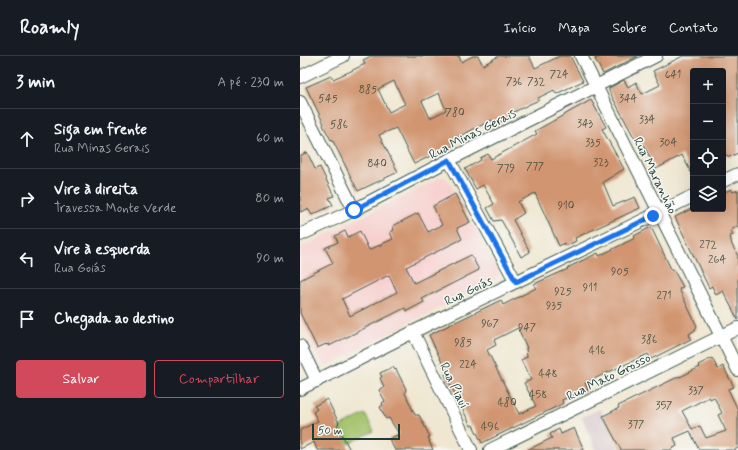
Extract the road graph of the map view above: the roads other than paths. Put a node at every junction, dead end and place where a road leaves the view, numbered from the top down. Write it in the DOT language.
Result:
graph roads {
  1 [pos="343,56"];
  2 [pos="581,56"];
  3 [pos="656,56"];
  4 [pos="300,77"];
  5 [pos="596,86"];
  6 [pos="300,102"];
  7 [pos="449,160"];
  8 [pos="738,174"];
  9 [pos="726,180"];
  10 [pos="690,198"];
  11 [pos="354,210"];
  12 [pos="659,213"];
  13 [pos="300,235"];
  14 [pos="516,282"];
  15 [pos="738,328"];
  16 [pos="413,332"];
  17 [pos="722,336"];
  18 [pos="300,346"];
  19 [pos="738,370"];
  20 [pos="317,381"];
  21 [pos="300,389"];
  22 [pos="471,450"];
  23 [pos="490,450"];
  1 -- 4 [label="street"];
  2 -- 5 [label="street, Rua Maranhão"];
  3 -- 5 [label="street, Rua Minas Gerais"];
  5 -- 7 [label="street, Rua Minas Gerais"];
  5 -- 12 [label="street, Rua Maranhão"];
  6 -- 11 [label="street"];
  7 -- 11 [label="street, Rua Minas Gerais"];
  7 -- 14 [label="street"];
  8 -- 9 [label="street"];
  10 -- 12 [label="street, Rua Goiás"];
  11 -- 13 [label="street, Rua Minas Gerais"];
  12 -- 14 [label="street, Rua Goiás"];
  12 -- 17 [label="street, Rua Maranhão"];
  14 -- 16 [label="street, Rua Goiás"];
  15 -- 17 [label="street, Rua Mato Grosso"];
  16 -- 20 [label="street, Rua Goiás"];
  16 -- 22 [label="street, Rua Piauí"];
  17 -- 19 [label="street, Rua Maranhão"];
  17 -- 23 [label="street, Rua Mato Grosso"];
  18 -- 20 [label="street"];
  20 -- 21 [label="street, Rua Goiás"];
}
